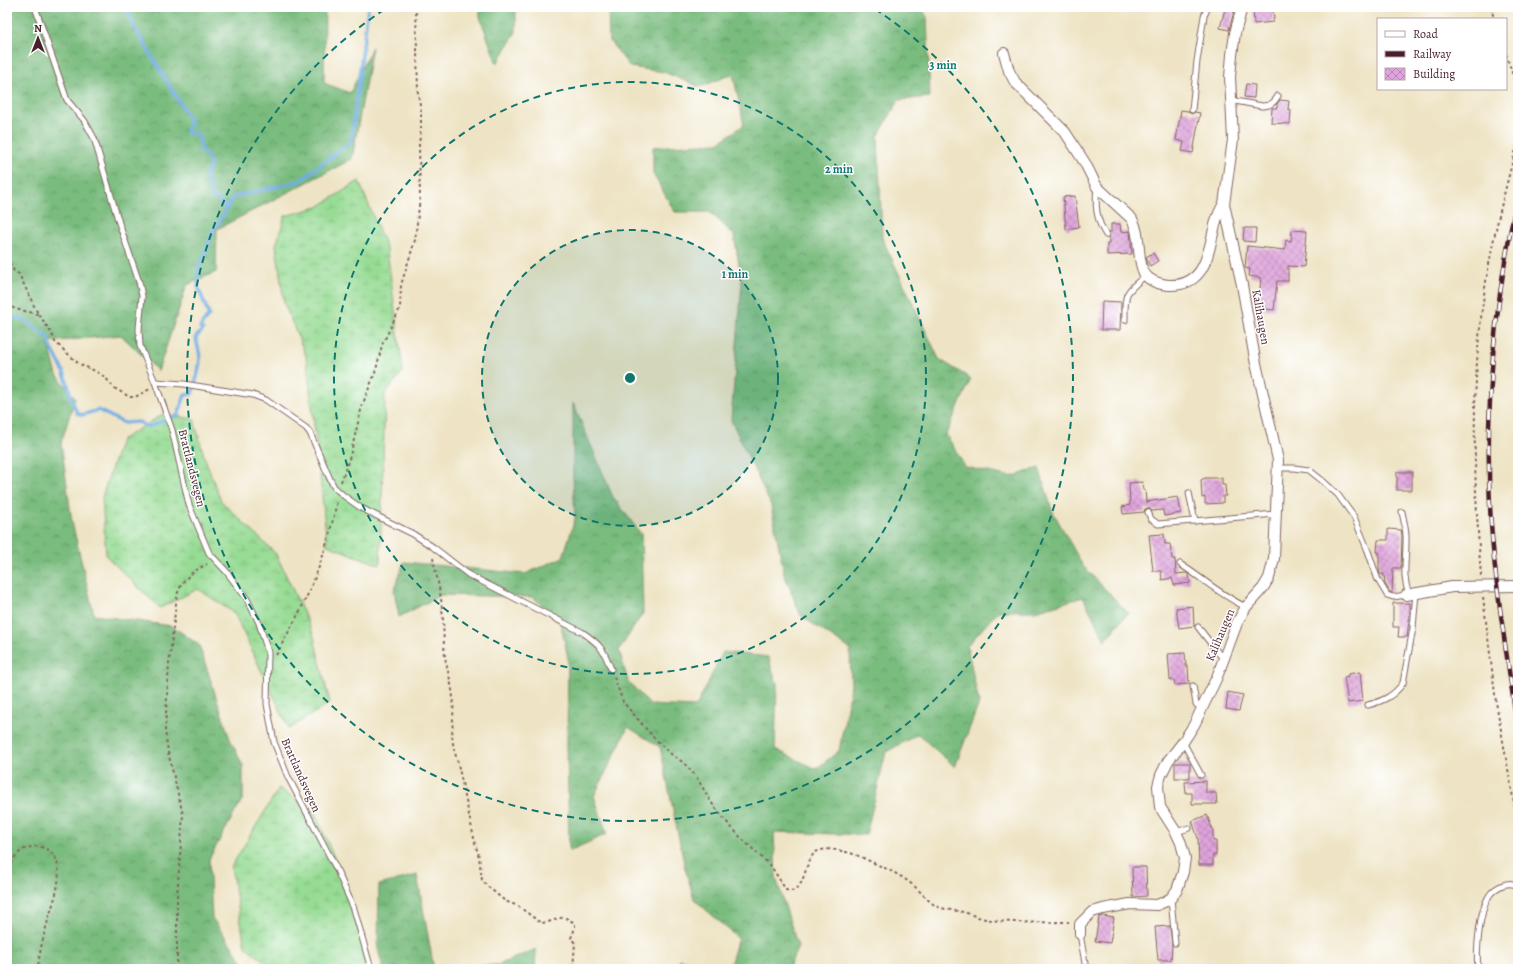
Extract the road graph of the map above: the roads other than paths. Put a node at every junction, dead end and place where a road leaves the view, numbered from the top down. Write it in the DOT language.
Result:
graph roads {
  1 [pos="35,7"];
  2 [pos="1208,7"];
  3 [pos="1242,7"];
  4 [pos="1004,53"];
  5 [pos="1278,96"];
  6 [pos="1230,100"];
  7 [pos="1192,110"];
  8 [pos="1097,187"];
  9 [pos="1224,204"];
  10 [pos="1106,235"];
  11 [pos="1146,275"];
  12 [pos="1124,320"];
  13 [pos="156,384"];
  14 [pos="1278,468"];
  15 [pos="1189,493"];
  16 [pos="1148,512"];
  17 [pos="1402,512"];
  18 [pos="1276,514"];
  19 [pos="1195,521"];
  20 [pos="1180,564"];
  21 [pos="1518,586"];
  22 [pos="1411,594"];
  23 [pos="1246,607"];
  24 [pos="1198,627"];
  25 [pos="1224,657"];
  26 [pos="612,669"];
  27 [pos="1193,686"];
  28 [pos="1368,705"];
  29 [pos="1202,709"];
  30 [pos="1183,742"];
  31 [pos="1201,775"];
  32 [pos="1189,828"];
  33 [pos="1176,832"];
  34 [pos="1518,886"];
  35 [pos="1171,898"];
  36 [pos="1080,929"];
  37 [pos="1175,943"];
  38 [pos="371,969"];
  39 [pos="1086,969"];
  40 [pos="1478,969"];
  1 -- 13 [label="lane, Brattlandsvegen"];
  2 -- 7 [label="lane"];
  3 -- 6 [label="street, Kalihaugen"];
  4 -- 8 [label="street"];
  5 -- 6 [label="lane"];
  6 -- 9 [label="street, Kalihaugen"];
  8 -- 10 [label="lane"];
  8 -- 11 [label="street"];
  9 -- 11 [label="street, Kalihaugen"];
  9 -- 14 [label="street, Kalihaugen"];
  11 -- 12 [label="lane"];
  13 -- 26 [label="lane"];
  13 -- 38 [label="lane, Brattlandsvegen"];
  14 -- 18 [label="street, Kalihaugen"];
  14 -- 22 [label="lane"];
  15 -- 19 [label="lane"];
  16 -- 19 [label="lane"];
  17 -- 22 [label="lane"];
  18 -- 19 [label="lane"];
  18 -- 23 [label="street, Kalihaugen"];
  20 -- 23 [label="lane"];
  21 -- 22 [label="street"];
  22 -- 28 [label="lane"];
  23 -- 25 [label="street, Kalihaugen"];
  24 -- 25 [label="lane"];
  25 -- 29 [label="street, Kalihaugen"];
  27 -- 29 [label="lane"];
  29 -- 30 [label="street, Kalihaugen"];
  30 -- 31 [label="lane"];
  30 -- 33 [label="street, Kalihaugen"];
  32 -- 33 [label="lane"];
  33 -- 35 [label="street, Kalihaugen"];
  34 -- 40 [label="lane"];
  35 -- 36 [label="street"];
  35 -- 37 [label="lane"];
  36 -- 39 [label="lane"];
}
